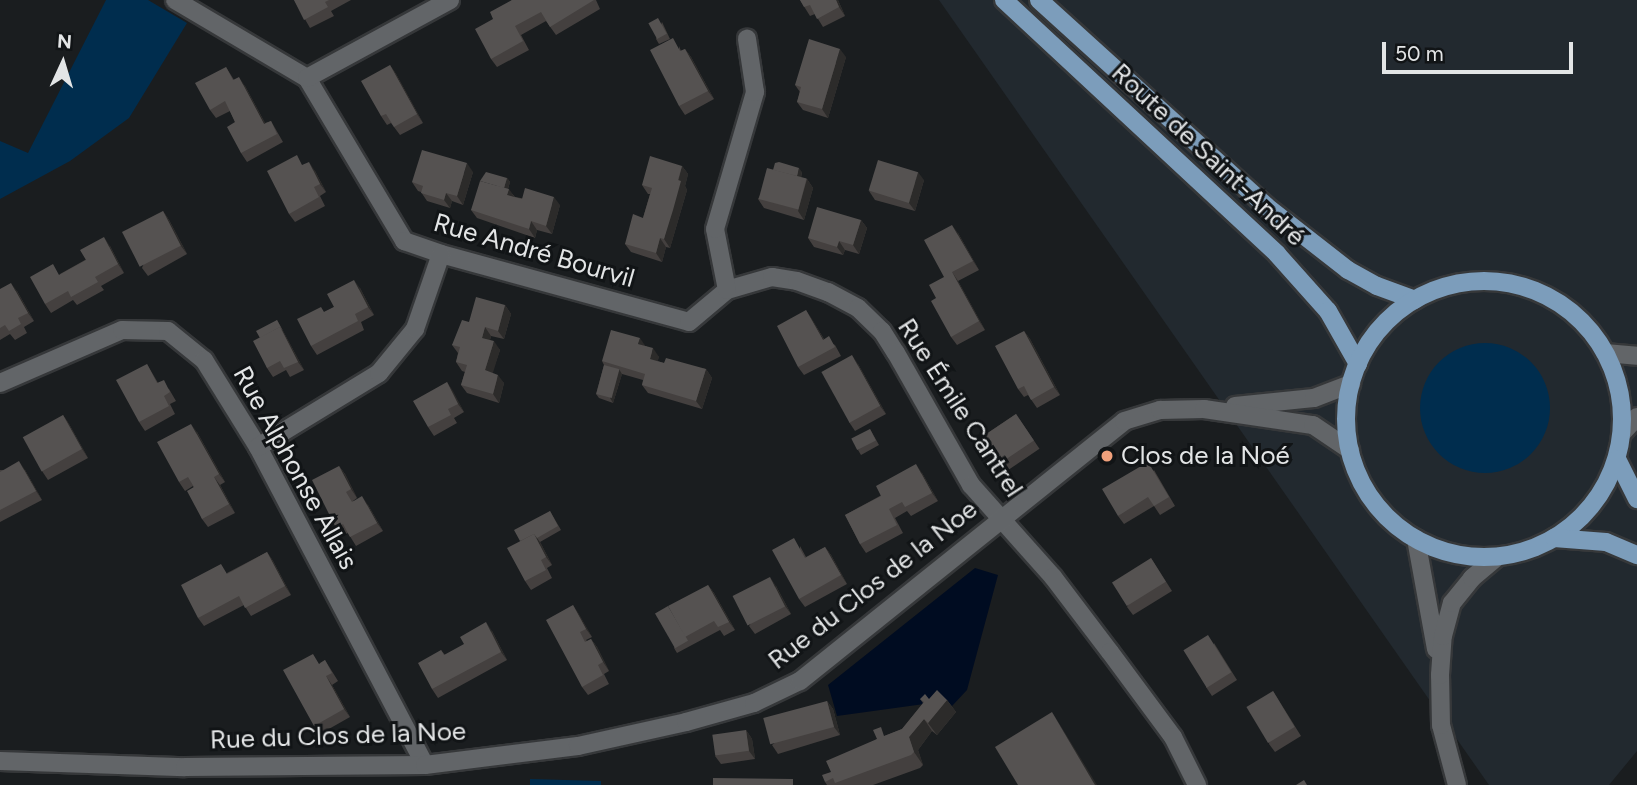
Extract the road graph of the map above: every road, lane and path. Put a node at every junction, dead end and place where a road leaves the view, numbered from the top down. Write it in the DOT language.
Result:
graph roads {
  1 [pos="175,0"];
  2 [pos="450,0"];
  3 [pos="1004,0"];
  4 [pos="1039,0"];
  5 [pos="747,39"];
  6 [pos="307,78"];
  7 [pos="441,254"];
  8 [pos="727,290"];
  9 [pos="1415,300"];
  10 [pos="1605,353"];
  11 [pos="1637,356"];
  12 [pos="1358,364"];
  13 [pos="0,383"];
  14 [pos="1351,384"];
  15 [pos="1204,409"];
  16 [pos="1637,417"];
  17 [pos="1622,433"];
  18 [pos="258,447"];
  19 [pos="1350,450"];
  20 [pos="1617,459"];
  21 [pos="1637,499"];
  22 [pos="1000,520"];
  23 [pos="1554,538"];
  24 [pos="1416,539"];
  25 [pos="1637,555"];
  26 [pos="1497,557"];
  27 [pos="1440,675"];
  28 [pos="0,761"];
  29 [pos="425,765"];
  30 [pos="1197,785"];
  31 [pos="1457,785"];
  1 -- 6 [label="street, Rue André Bourvil"];
  2 -- 6 [label="street"];
  3 -- 12 [label="main road, Route de Saint-André"];
  4 -- 9 [label="main road, Route de Saint-André"];
  5 -- 8 [label="street"];
  6 -- 7 [label="street, Rue André Bourvil"];
  7 -- 8 [label="street, Rue André Bourvil"];
  7 -- 18 [label="street"];
  8 -- 22 [label="street, Rue Émile Cantrel"];
  9 -- 10 [label="main road"];
  9 -- 12 [label="main road"];
  10 -- 11 [label="street"];
  10 -- 17 [label="main road"];
  12 -- 14 [label="main road"];
  13 -- 18 [label="street, Rue Alphonse Allais"];
  14 -- 15 [label="street, Rue du Clos de la Noe"];
  14 -- 19 [label="main road"];
  15 -- 19 [label="street, Rue du Clos de la Noe"];
  15 -- 22 [label="street, Rue du Clos de la Noe"];
  16 -- 17 [label="street"];
  17 -- 20 [label="main road"];
  18 -- 29 [label="street, Rue Alphonse Allais"];
  19 -- 24 [label="main road"];
  20 -- 21 [label="main road"];
  20 -- 23 [label="main road"];
  22 -- 29 [label="street, Rue du Clos de la Noe"];
  22 -- 30 [label="street, Rue Émile Cantrel"];
  23 -- 25 [label="main road"];
  23 -- 26 [label="main road"];
  24 -- 26 [label="main road"];
  24 -- 27 [label="street"];
  26 -- 27 [label="street"];
  27 -- 31 [label="street"];
  28 -- 29 [label="street, Rue du Clos de la Noe"];
}
